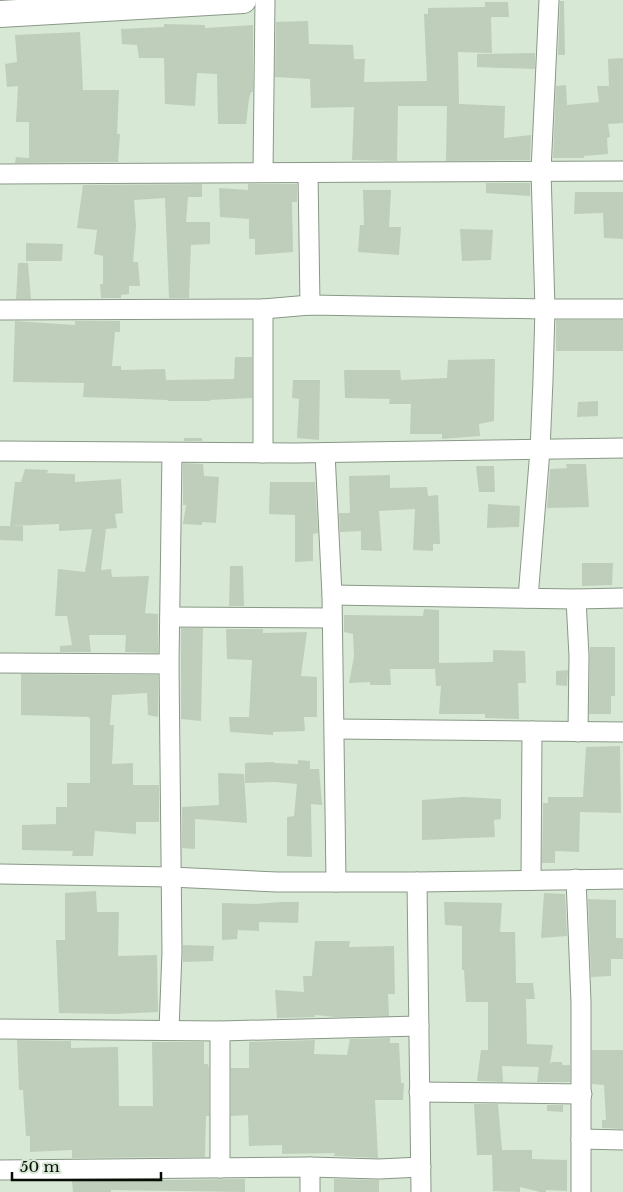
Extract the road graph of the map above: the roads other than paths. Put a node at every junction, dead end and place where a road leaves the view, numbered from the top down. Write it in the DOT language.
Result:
graph roads {
  1 [pos="230,0"];
  2 [pos="265,0"];
  3 [pos="549,0"];
  4 [pos="0,14"];
  5 [pos="541,171"];
  6 [pos="623,171"];
  7 [pos="263,172"];
  8 [pos="308,172"];
  9 [pos="0,174"];
  10 [pos="310,305"];
  11 [pos="263,308"];
  12 [pos="623,309"];
  13 [pos="0,310"];
  14 [pos="545,310"];
  15 [pos="623,448"];
  16 [pos="540,450"];
  17 [pos="0,451"];
  18 [pos="325,452"];
  19 [pos="172,453"];
  20 [pos="263,453"];
  21 [pos="332,595"];
  22 [pos="528,598"];
  23 [pos="623,598"];
  24 [pos="576,599"];
  25 [pos="170,617"];
  26 [pos="332,618"];
  27 [pos="0,663"];
  28 [pos="169,664"];
  29 [pos="335,729"];
  30 [pos="532,731"];
  31 [pos="578,732"];
  32 [pos="623,732"];
  33 [pos="0,874"];
  34 [pos="171,877"];
  35 [pos="576,879"];
  36 [pos="623,879"];
  37 [pos="531,880"];
  38 [pos="336,882"];
  39 [pos="417,882"];
  40 [pos="418,1026"];
  41 [pos="0,1029"];
  42 [pos="169,1030"];
  43 [pos="220,1031"];
  44 [pos="419,1092"];
  45 [pos="582,1094"];
  46 [pos="581,1139"];
  47 [pos="623,1140"];
  48 [pos="310,1167"];
  49 [pos="421,1167"];
  50 [pos="220,1168"];
  51 [pos="0,1170"];
  52 [pos="310,1192"];
  53 [pos="421,1192"];
  54 [pos="581,1192"];
  1 -- 4 [label="street"];
  2 -- 7 [label="street"];
  3 -- 5 [label="street"];
  5 -- 6 [label="street"];
  5 -- 8 [label="street"];
  5 -- 14 [label="street"];
  7 -- 8 [label="street"];
  7 -- 9 [label="street"];
  8 -- 10 [label="street"];
  10 -- 11 [label="street"];
  10 -- 14 [label="street"];
  11 -- 13 [label="street"];
  11 -- 20 [label="street"];
  12 -- 14 [label="street"];
  14 -- 16 [label="street"];
  15 -- 16 [label="street"];
  16 -- 18 [label="street"];
  16 -- 22 [label="street"];
  17 -- 19 [label="street"];
  18 -- 20 [label="street"];
  18 -- 21 [label="street"];
  19 -- 20 [label="street"];
  19 -- 25 [label="street"];
  21 -- 22 [label="street"];
  21 -- 26 [label="street"];
  22 -- 24 [label="street"];
  23 -- 24 [label="street"];
  24 -- 31 [label="street"];
  25 -- 26 [label="street"];
  25 -- 28 [label="street"];
  26 -- 29 [label="street"];
  27 -- 28 [label="street"];
  28 -- 34 [label="street"];
  29 -- 30 [label="street"];
  29 -- 38 [label="street"];
  30 -- 31 [label="street"];
  30 -- 37 [label="street"];
  31 -- 32 [label="street"];
  33 -- 34 [label="street"];
  34 -- 38 [label="street"];
  34 -- 42 [label="street"];
  35 -- 36 [label="street"];
  35 -- 37 [label="street"];
  35 -- 45 [label="street"];
  37 -- 39 [label="street"];
  38 -- 39 [label="street"];
  39 -- 40 [label="street"];
  40 -- 43 [label="street"];
  40 -- 44 [label="street"];
  41 -- 42 [label="street"];
  42 -- 43 [label="street"];
  43 -- 50 [label="street"];
  44 -- 45 [label="street"];
  44 -- 49 [label="street"];
  45 -- 46 [label="street"];
  46 -- 47 [label="street"];
  46 -- 54 [label="street"];
  48 -- 49 [label="street"];
  48 -- 50 [label="street"];
  48 -- 52 [label="street"];
  49 -- 53 [label="street"];
  50 -- 51 [label="street"];
}
